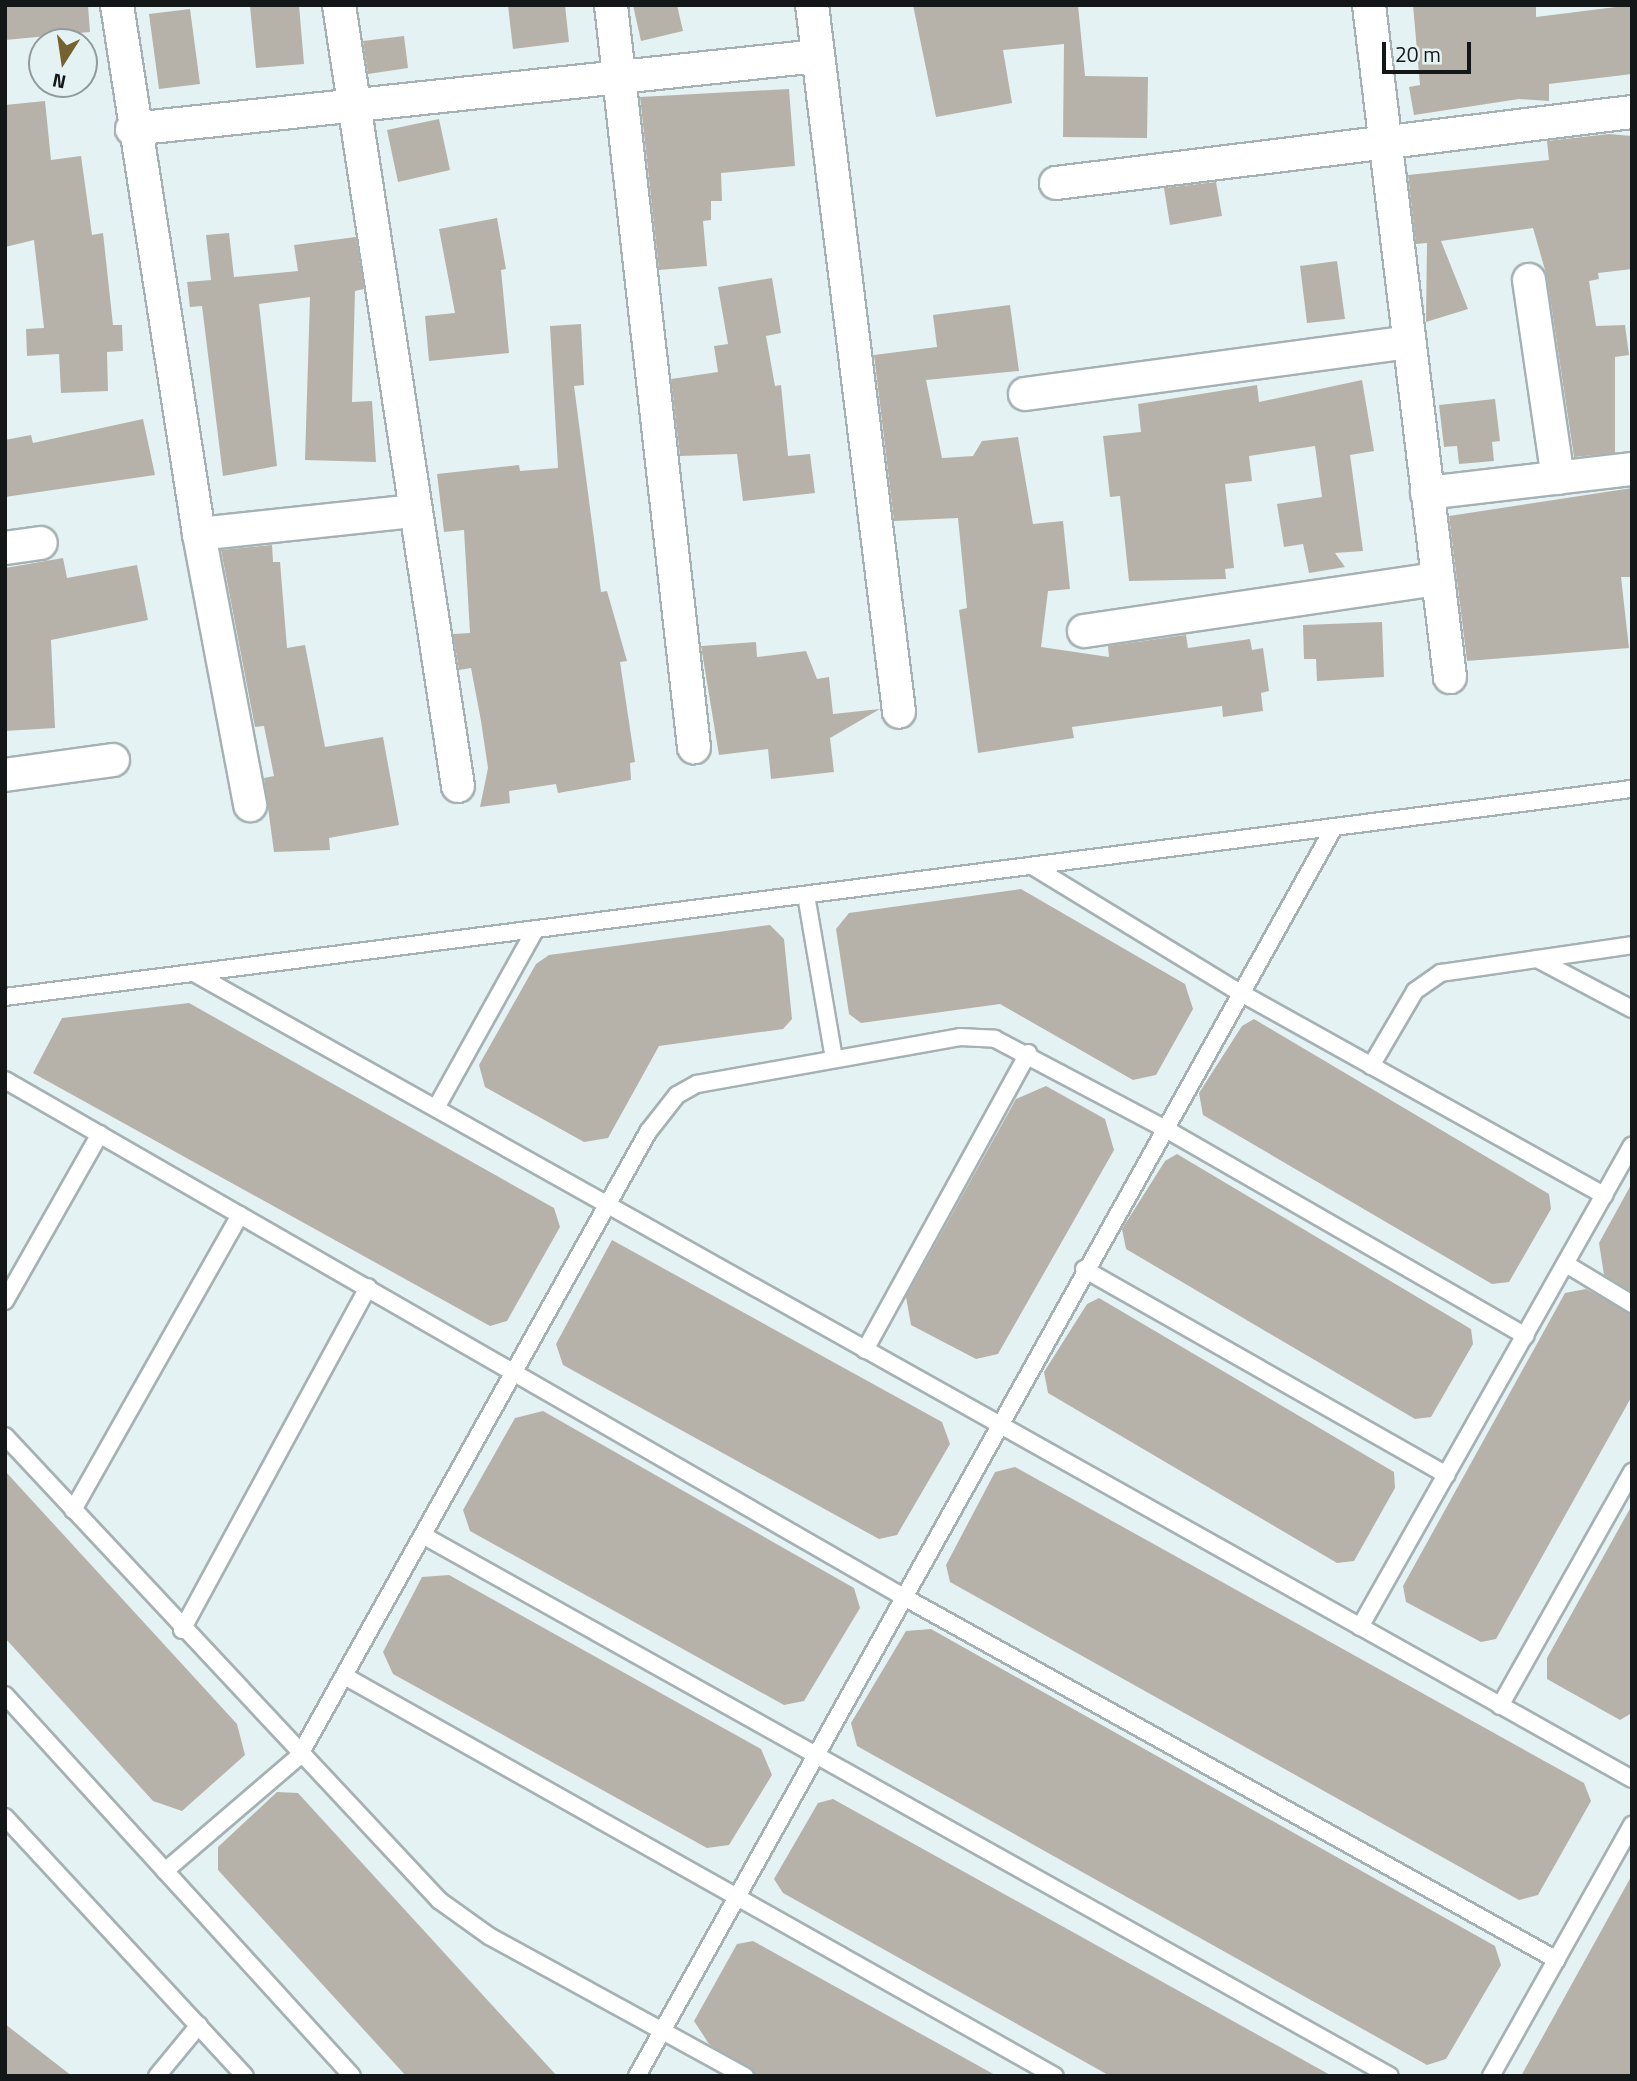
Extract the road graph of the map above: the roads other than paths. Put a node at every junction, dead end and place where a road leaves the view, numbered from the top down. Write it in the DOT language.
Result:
graph roads {
  1 [pos="117,5"];
  2 [pos="339,5"];
  3 [pos="611,5"];
  4 [pos="812,5"];
  5 [pos="1369,5"];
  6 [pos="817,56"];
  7 [pos="619,77"];
  8 [pos="352,106"];
  9 [pos="1632,112"];
  10 [pos="132,130"];
  11 [pos="1382,142"];
  12 [pos="1056,183"];
  13 [pos="1529,280"];
  14 [pos="1408,342"];
  15 [pos="1025,394"];
  16 [pos="1632,469"];
  17 [pos="1558,478"];
  18 [pos="1427,493"];
  19 [pos="413,511"];
  20 [pos="199,534"];
  21 [pos="41,543"];
  22 [pos="5,548"];
  23 [pos="1438,579"];
  24 [pos="1084,631"];
  25 [pos="1450,677"];
  26 [pos="899,712"];
  27 [pos="694,747"];
  28 [pos="113,760"];
  29 [pos="5,775"];
  30 [pos="458,786"];
  31 [pos="1632,789"];
  32 [pos="250,805"];
  33 [pos="1333,829"];
  34 [pos="1034,867"];
  35 [pos="806,895"];
  36 [pos="535,930"];
  37 [pos="1632,945"];
  38 [pos="1537,959"];
  39 [pos="194,973"];
  40 [pos="1240,992"];
  41 [pos="5,997"];
  42 [pos="1632,1009"];
  43 [pos="1028,1054"];
  44 [pos="834,1059"];
  45 [pos="1371,1066"];
  46 [pos="5,1080"];
  47 [pos="436,1108"];
  48 [pos="1164,1128"];
  49 [pos="100,1134"];
  50 [pos="1632,1145"];
  51 [pos="1604,1195"];
  52 [pos="610,1206"];
  53 [pos="240,1215"];
  54 [pos="1566,1264"];
  55 [pos="1084,1269"];
  56 [pos="368,1287"];
  57 [pos="5,1301"];
  58 [pos="1632,1304"];
  59 [pos="1525,1336"];
  60 [pos="865,1350"];
  61 [pos="516,1374"];
  62 [pos="997,1423"];
  63 [pos="5,1436"];
  64 [pos="1632,1472"];
  65 [pos="1446,1475"];
  66 [pos="73,1510"];
  67 [pos="426,1537"];
  68 [pos="902,1596"];
  69 [pos="1360,1627"];
  70 [pos="182,1630"];
  71 [pos="348,1678"];
  72 [pos="5,1695"];
  73 [pos="1500,1706"];
  74 [pos="299,1756"];
  75 [pos="813,1757"];
  76 [pos="1632,1779"];
  77 [pos="5,1817"];
  78 [pos="1632,1825"];
  79 [pos="165,1871"];
  80 [pos="737,1894"];
  81 [pos="1557,1960"];
  82 [pos="199,2025"];
  83 [pos="662,2029"];
  84 [pos="158,2076"];
  85 [pos="245,2076"];
  86 [pos="352,2076"];
  87 [pos="636,2076"];
  88 [pos="745,2076"];
  89 [pos="1055,2076"];
  90 [pos="1390,2076"];
  91 [pos="1491,2076"];
  1 -- 10 [label="street"];
  2 -- 8 [label="street"];
  3 -- 7 [label="street"];
  4 -- 6 [label="street"];
  5 -- 11 [label="street"];
  6 -- 7 [label="street"];
  6 -- 26 [label="street"];
  7 -- 8 [label="street"];
  7 -- 27 [label="street"];
  8 -- 10 [label="street"];
  8 -- 19 [label="street"];
  9 -- 11 [label="street"];
  10 -- 20 [label="street"];
  11 -- 12 [label="street"];
  11 -- 14 [label="street"];
  13 -- 17 [label="street"];
  14 -- 15 [label="street"];
  14 -- 18 [label="street"];
  16 -- 17 [label="street"];
  17 -- 18 [label="street"];
  18 -- 23 [label="street"];
  19 -- 20 [label="street"];
  19 -- 30 [label="street"];
  20 -- 32 [label="street"];
  21 -- 22 [label="street"];
  23 -- 24 [label="street"];
  23 -- 25 [label="street"];
  28 -- 29 [label="street"];
  31 -- 33 [label="lane"];
  33 -- 34 [label="lane"];
  33 -- 40 [label="lane"];
  34 -- 35 [label="lane"];
  34 -- 40 [label="lane"];
  35 -- 36 [label="lane"];
  35 -- 44 [label="lane"];
  36 -- 39 [label="lane"];
  36 -- 47 [label="lane"];
  37 -- 38 [label="lane"];
  38 -- 42 [label="lane"];
  38 -- 45 [label="lane"];
  39 -- 41 [label="lane"];
  39 -- 47 [label="lane"];
  40 -- 45 [label="lane"];
  40 -- 48 [label="lane"];
  43 -- 44 [label="lane"];
  43 -- 48 [label="lane"];
  43 -- 60 [label="lane"];
  44 -- 52 [label="lane"];
  45 -- 51 [label="lane"];
  46 -- 49 [label="lane"];
  47 -- 52 [label="lane"];
  48 -- 55 [label="lane"];
  48 -- 59 [label="lane"];
  49 -- 53 [label="lane"];
  49 -- 57 [label="lane"];
  50 -- 51 [label="lane"];
  51 -- 54 [label="lane"];
  52 -- 60 [label="lane"];
  52 -- 61 [label="lane"];
  53 -- 56 [label="lane"];
  53 -- 66 [label="lane"];
  54 -- 58 [label="lane"];
  54 -- 59 [label="lane"];
  55 -- 62 [label="lane"];
  55 -- 65 [label="lane"];
  56 -- 61 [label="lane"];
  56 -- 70 [label="lane"];
  59 -- 65 [label="lane"];
  60 -- 62 [label="lane"];
  61 -- 67 [label="lane"];
  61 -- 68 [label="lane"];
  62 -- 68 [label="lane"];
  62 -- 69 [label="lane"];
  63 -- 66 [label="lane"];
  64 -- 73 [label="lane"];
  65 -- 69 [label="lane"];
  66 -- 70 [label="lane"];
  67 -- 71 [label="lane"];
  67 -- 75 [label="lane"];
  68 -- 75 [label="lane"];
  68 -- 81 [label="lane"];
  69 -- 73 [label="lane"];
  70 -- 74 [label="lane"];
  71 -- 74 [label="lane"];
  71 -- 80 [label="lane"];
  72 -- 79 [label="lane"];
  73 -- 76 [label="lane"];
  74 -- 79 [label="lane"];
  74 -- 83 [label="lane"];
  75 -- 80 [label="lane"];
  75 -- 90 [label="lane"];
  77 -- 82 [label="lane"];
  78 -- 81 [label="lane"];
  79 -- 86 [label="lane"];
  80 -- 83 [label="lane"];
  80 -- 89 [label="lane"];
  81 -- 91 [label="lane"];
  82 -- 84 [label="lane"];
  82 -- 85 [label="lane"];
  83 -- 87 [label="lane"];
  83 -- 88 [label="lane"];
}
